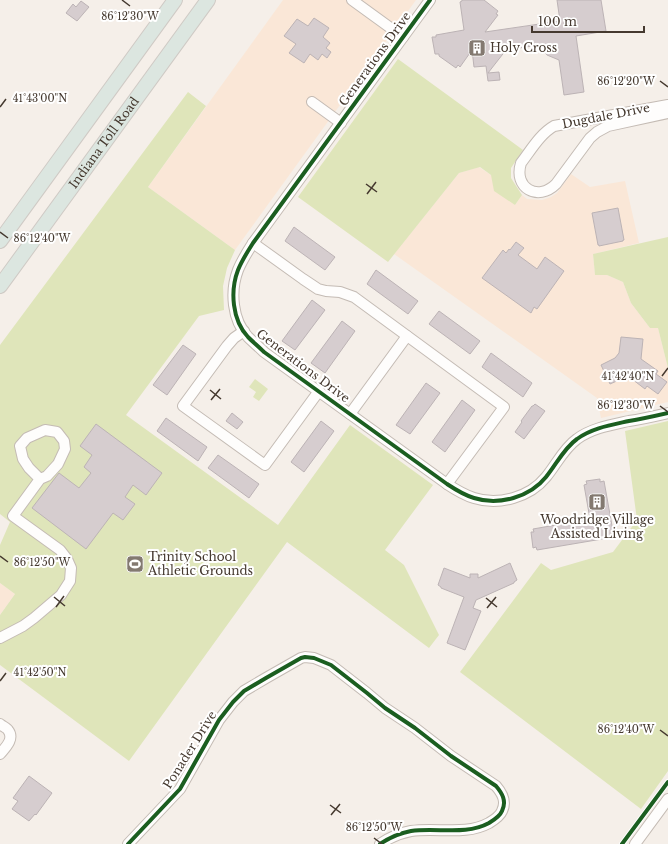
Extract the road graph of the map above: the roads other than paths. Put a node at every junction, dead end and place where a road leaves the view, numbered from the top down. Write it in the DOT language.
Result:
graph roads {
  1 [pos="175,0"];
  2 [pos="208,0"];
  3 [pos="352,0"];
  4 [pos="430,0"];
  5 [pos="403,38"];
  6 [pos="312,102"];
  7 [pos="668,105"];
  8 [pos="668,113"];
  9 [pos="341,123"];
  10 [pos="0,241"];
  11 [pos="253,243"];
  12 [pos="0,286"];
  13 [pos="244,331"];
  14 [pos="407,336"];
  15 [pos="319,391"];
  16 [pos="668,413"];
  17 [pos="350,414"];
  18 [pos="40,479"];
  19 [pos="447,484"];
  20 [pos="0,638"];
  21 [pos="0,724"];
  22 [pos="0,754"];
  23 [pos="668,799"];
  24 [pos="128,844"];
  25 [pos="380,844"];
  26 [pos="635,844"];
  1 -- 10 [label="highway"];
  2 -- 12 [label="highway, Indiana Toll Road"];
  3 -- 5 [label="street"];
  4 -- 5 [label="street, Generations Drive"];
  5 -- 9 [label="street, Generations Drive"];
  6 -- 9 [label="street"];
  7 -- 8 [label="street, Dugdale Drive"];
  9 -- 11 [label="street, Generations Drive"];
  11 -- 13 [label="street, Generations Drive"];
  11 -- 14 [label="street"];
  13 -- 15 [label="street, Generations Drive"];
  13 -- 15 [label="street"];
  14 -- 17 [label="street"];
  14 -- 19 [label="street"];
  15 -- 17 [label="street, Generations Drive"];
  16 -- 19 [label="street, Generations Drive"];
  17 -- 19 [label="street, Generations Drive"];
  18 -- 18 [label="street"];
  18 -- 20 [label="street"];
  21 -- 22 [label="street"];
  23 -- 26 [label="street"];
  24 -- 25 [label="street, Ponader Drive"];
}
